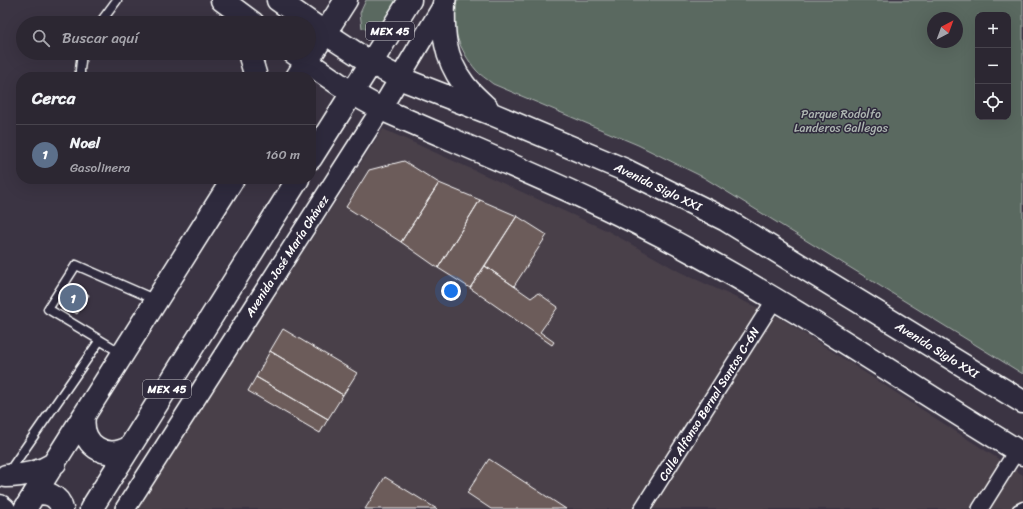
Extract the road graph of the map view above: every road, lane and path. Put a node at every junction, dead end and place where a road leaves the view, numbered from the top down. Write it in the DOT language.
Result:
graph roads {
  1 [pos="117,0"];
  2 [pos="221,0"];
  3 [pos="278,0"];
  4 [pos="346,0"];
  5 [pos="410,0"];
  6 [pos="445,1"];
  7 [pos="105,16"];
  8 [pos="231,16"];
  9 [pos="243,16"];
  10 [pos="301,16"];
  11 [pos="316,27"];
  12 [pos="325,33"];
  13 [pos="316,44"];
  14 [pos="81,60"];
  15 [pos="251,60"];
  16 [pos="371,63"];
  17 [pos="299,64"];
  18 [pos="80,72"];
  19 [pos="255,72"];
  20 [pos="314,72"];
  21 [pos="316,73"];
  22 [pos="400,78"];
  23 [pos="352,93"];
  24 [pos="381,109"];
  25 [pos="492,114"];
  26 [pos="316,150"];
  27 [pos="230,184"];
  28 [pos="295,184"];
  29 [pos="775,299"];
  30 [pos="157,300"];
  31 [pos="100,340"];
  32 [pos="123,354"];
  33 [pos="1023,402"];
  34 [pos="84,416"];
  35 [pos="130,447"];
  36 [pos="1020,452"];
  37 [pos="55,463"];
  38 [pos="3,481"];
  39 [pos="30,502"];
  40 [pos="0,506"];
  41 [pos="1023,506"];
  42 [pos="4,509"];
  43 [pos="62,509"];
  44 [pos="91,509"];
  45 [pos="125,509"];
  46 [pos="642,509"];
  47 [pos="980,509"];
  48 [pos="1017,509"];
  1 -- 7 [label="lane"];
  2 -- 8 [label="main road"];
  2 -- 9 [label="main road"];
  3 -- 10 [label="main road, Avenida Siglo XXI"];
  4 -- 12 [label="main road"];
  5 -- 16 [label="main road, MEX 45"];
  6 -- 22 [label="street, Avenida José María Chávez"];
  6 -- 25 [label="main road"];
  11 -- 12 [label="main road, Avenida Siglo XXI"];
  12 -- 13 [label="main road"];
  12 -- 16 [label="main road, Avenida Siglo XXI"];
  14 -- 18 [label="lane"];
  15 -- 19 [label="main road"];
  16 -- 22 [label="main road, Avenida Siglo XXI"];
  16 -- 23 [label="main road, MEX 45"];
  17 -- 20 [label="main road"];
  21 -- 23 [label="main road"];
  22 -- 24 [label="street, Avenida José María Chávez"];
  22 -- 25 [label="main road, Avenida Siglo XXI"];
  23 -- 24 [label="main road"];
  23 -- 26 [label="main road, MEX 45"];
  24 -- 29 [label="main road"];
  24 -- 45 [label="street, Avenida José María Chávez"];
  25 -- 33 [label="main road, Avenida Siglo XXI"];
  27 -- 30 [label="main road"];
  28 -- 35 [label="main road, MEX 45"];
  29 -- 36 [label="main road"];
  29 -- 46 [label="street, Calle Alfonso Bernal Santos C-6N"];
  30 -- 31 [label="lane"];
  30 -- 32 [label="main road"];
  31 -- 32 [label="lane"];
  31 -- 38 [label="lane"];
  32 -- 34 [label="main road"];
  34 -- 35 [label="main road"];
  34 -- 37 [label="main road"];
  35 -- 44 [label="main road, MEX 45"];
  36 -- 47 [label="street"];
  37 -- 38 [label="main road"];
  37 -- 39 [label="main road"];
  39 -- 43 [label="main road"];
  40 -- 42 [label="main road"];
  41 -- 48 [label="lane"];
}
